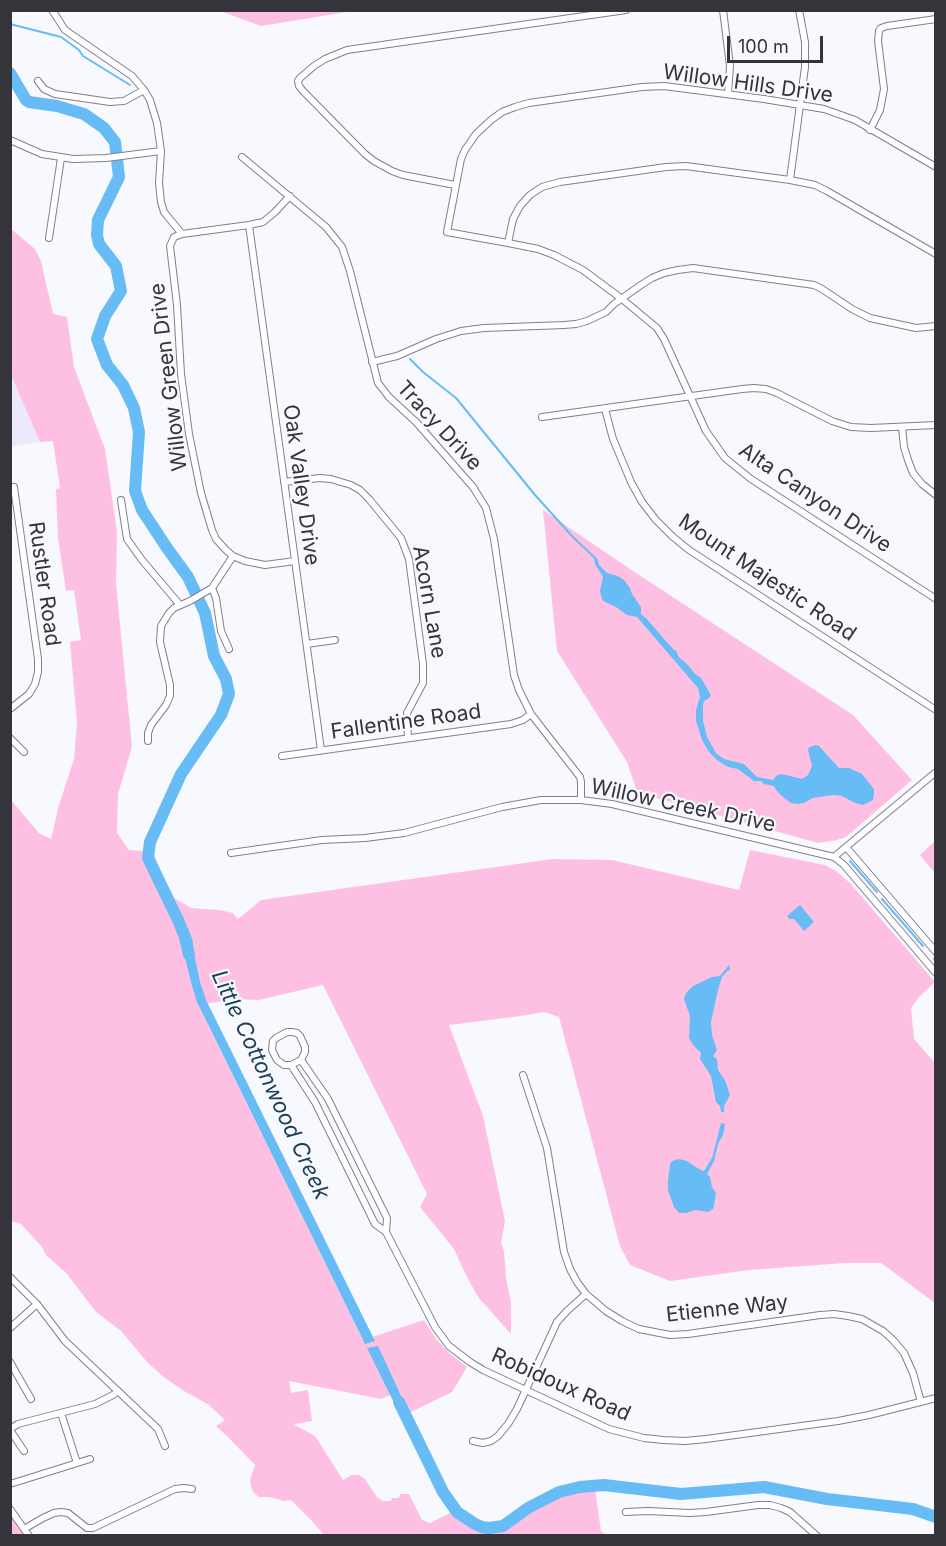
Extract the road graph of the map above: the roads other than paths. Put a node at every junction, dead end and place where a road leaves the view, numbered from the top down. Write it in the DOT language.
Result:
graph roads {
  1 [pos="52,10"];
  2 [pos="626,10"];
  3 [pos="723,10"];
  4 [pos="799,10"];
  5 [pos="936,19"];
  6 [pos="38,81"];
  7 [pos="144,90"];
  8 [pos="728,94"];
  9 [pos="800,105"];
  10 [pos="870,130"];
  11 [pos="10,140"];
  12 [pos="161,151"];
  13 [pos="242,157"];
  14 [pos="61,158"];
  15 [pos="936,167"];
  16 [pos="790,180"];
  17 [pos="455,185"];
  18 [pos="290,196"];
  19 [pos="249,225"];
  20 [pos="447,232"];
  21 [pos="182,234"];
  22 [pos="49,238"];
  23 [pos="508,243"];
  24 [pos="936,254"];
  25 [pos="622,299"];
  26 [pos="936,326"];
  27 [pos="372,362"];
  28 [pos="690,397"];
  29 [pos="605,409"];
  30 [pos="542,417"];
  31 [pos="936,425"];
  32 [pos="902,427"];
  33 [pos="284,482"];
  34 [pos="12,488"];
  35 [pos="936,495"];
  36 [pos="121,500"];
  37 [pos="233,556"];
  38 [pos="295,561"];
  39 [pos="209,590"];
  40 [pos="936,599"];
  41 [pos="180,605"];
  42 [pos="335,640"];
  43 [pos="307,644"];
  44 [pos="229,649"];
  45 [pos="10,709"];
  46 [pos="936,710"];
  47 [pos="531,714"];
  48 [pos="10,738"];
  49 [pos="408,738"];
  50 [pos="148,741"];
  51 [pos="321,750"];
  52 [pos="24,752"];
  53 [pos="282,756"];
  54 [pos="936,772"];
  55 [pos="581,800"];
  56 [pos="846,847"];
  57 [pos="231,853"];
  58 [pos="834,857"];
  59 [pos="936,952"];
  60 [pos="936,973"];
  61 [pos="301,1060"];
  62 [pos="291,1065"];
  63 [pos="523,1075"];
  64 [pos="386,1232"];
  65 [pos="10,1277"];
  66 [pos="586,1294"];
  67 [pos="37,1304"];
  68 [pos="10,1328"];
  69 [pos="10,1362"];
  70 [pos="526,1390"];
  71 [pos="118,1391"];
  72 [pos="936,1398"];
  73 [pos="31,1399"];
  74 [pos="921,1402"];
  75 [pos="61,1413"];
  76 [pos="10,1429"];
  77 [pos="473,1441"];
  78 [pos="165,1446"];
  79 [pos="24,1451"];
  80 [pos="90,1459"];
  81 [pos="77,1463"];
  82 [pos="10,1484"];
  83 [pos="192,1489"];
  84 [pos="10,1509"];
  85 [pos="626,1512"];
  86 [pos="27,1532"];
  87 [pos="816,1536"];
  1 -- 7 [label="street"];
  2 -- 17 [label="street"];
  3 -- 8 [label="street"];
  4 -- 9 [label="street"];
  5 -- 10 [label="street"];
  6 -- 7 [label="street"];
  7 -- 12 [label="street"];
  8 -- 9 [label="street, Willow Hills Drive"];
  8 -- 17 [label="street, Willow Hills Drive"];
  9 -- 10 [label="street, Willow Hills Drive"];
  9 -- 16 [label="street"];
  10 -- 15 [label="street, Willow Hills Drive"];
  11 -- 14 [label="street"];
  12 -- 14 [label="street"];
  12 -- 21 [label="street"];
  13 -- 18 [label="street, Tracy Drive"];
  14 -- 22 [label="street"];
  16 -- 23 [label="street"];
  16 -- 24 [label="street"];
  17 -- 20 [label="street, Willow Hills Drive"];
  18 -- 19 [label="street"];
  18 -- 27 [label="street, Tracy Drive"];
  19 -- 21 [label="street"];
  19 -- 33 [label="street, Oak Valley Drive"];
  20 -- 23 [label="street, Alta Canyon Drive"];
  21 -- 37 [label="street, Willow Green Drive"];
  23 -- 25 [label="street, Alta Canyon Drive"];
  25 -- 26 [label="street"];
  25 -- 27 [label="street"];
  25 -- 28 [label="street, Alta Canyon Drive"];
  27 -- 47 [label="street, Tracy Drive"];
  28 -- 29 [label="street"];
  28 -- 32 [label="street"];
  28 -- 40 [label="street, Alta Canyon Drive"];
  29 -- 30 [label="street"];
  29 -- 46 [label="street, Mount Majestic Road"];
  31 -- 32 [label="street"];
  32 -- 35 [label="street"];
  33 -- 38 [label="street, Oak Valley Drive"];
  33 -- 49 [label="street, Acorn Lane"];
  34 -- 45 [label="street, Rustler Road"];
  36 -- 41 [label="street"];
  37 -- 38 [label="street"];
  37 -- 39 [label="street"];
  38 -- 43 [label="street, Oak Valley Drive"];
  39 -- 41 [label="street"];
  39 -- 44 [label="street"];
  41 -- 50 [label="street"];
  42 -- 43 [label="street"];
  43 -- 51 [label="street, Oak Valley Drive"];
  47 -- 49 [label="street, Fallentine Road"];
  47 -- 55 [label="street, Tracy Drive"];
  48 -- 52 [label="street"];
  49 -- 51 [label="street, Fallentine Road"];
  51 -- 53 [label="street, Fallentine Road"];
  54 -- 56 [label="street"];
  55 -- 57 [label="street, Willow Creek Drive"];
  55 -- 58 [label="street, Willow Creek Drive"];
  56 -- 58 [label="street"];
  56 -- 59 [label="street"];
  58 -- 60 [label="street"];
  61 -- 62 [label="street"];
  61 -- 62 [label="street, Robidoux Road"];
  61 -- 64 [label="street, Robidoux Road"];
  62 -- 64 [label="street, Robidoux Road"];
  63 -- 66 [label="street, Etienne Way"];
  64 -- 70 [label="street, Robidoux Road"];
  65 -- 67 [label="street"];
  66 -- 70 [label="street"];
  66 -- 74 [label="street, Etienne Way"];
  67 -- 68 [label="street"];
  67 -- 71 [label="street"];
  69 -- 73 [label="street"];
  70 -- 74 [label="street, Robidoux Road"];
  70 -- 77 [label="street"];
  71 -- 75 [label="street"];
  71 -- 78 [label="street"];
  72 -- 74 [label="street, Robidoux Road"];
  75 -- 76 [label="street"];
  75 -- 81 [label="street"];
  76 -- 79 [label="street"];
  80 -- 81 [label="street"];
  81 -- 82 [label="street"];
  83 -- 86 [label="street"];
  84 -- 86 [label="street"];
  85 -- 87 [label="street"];
}
